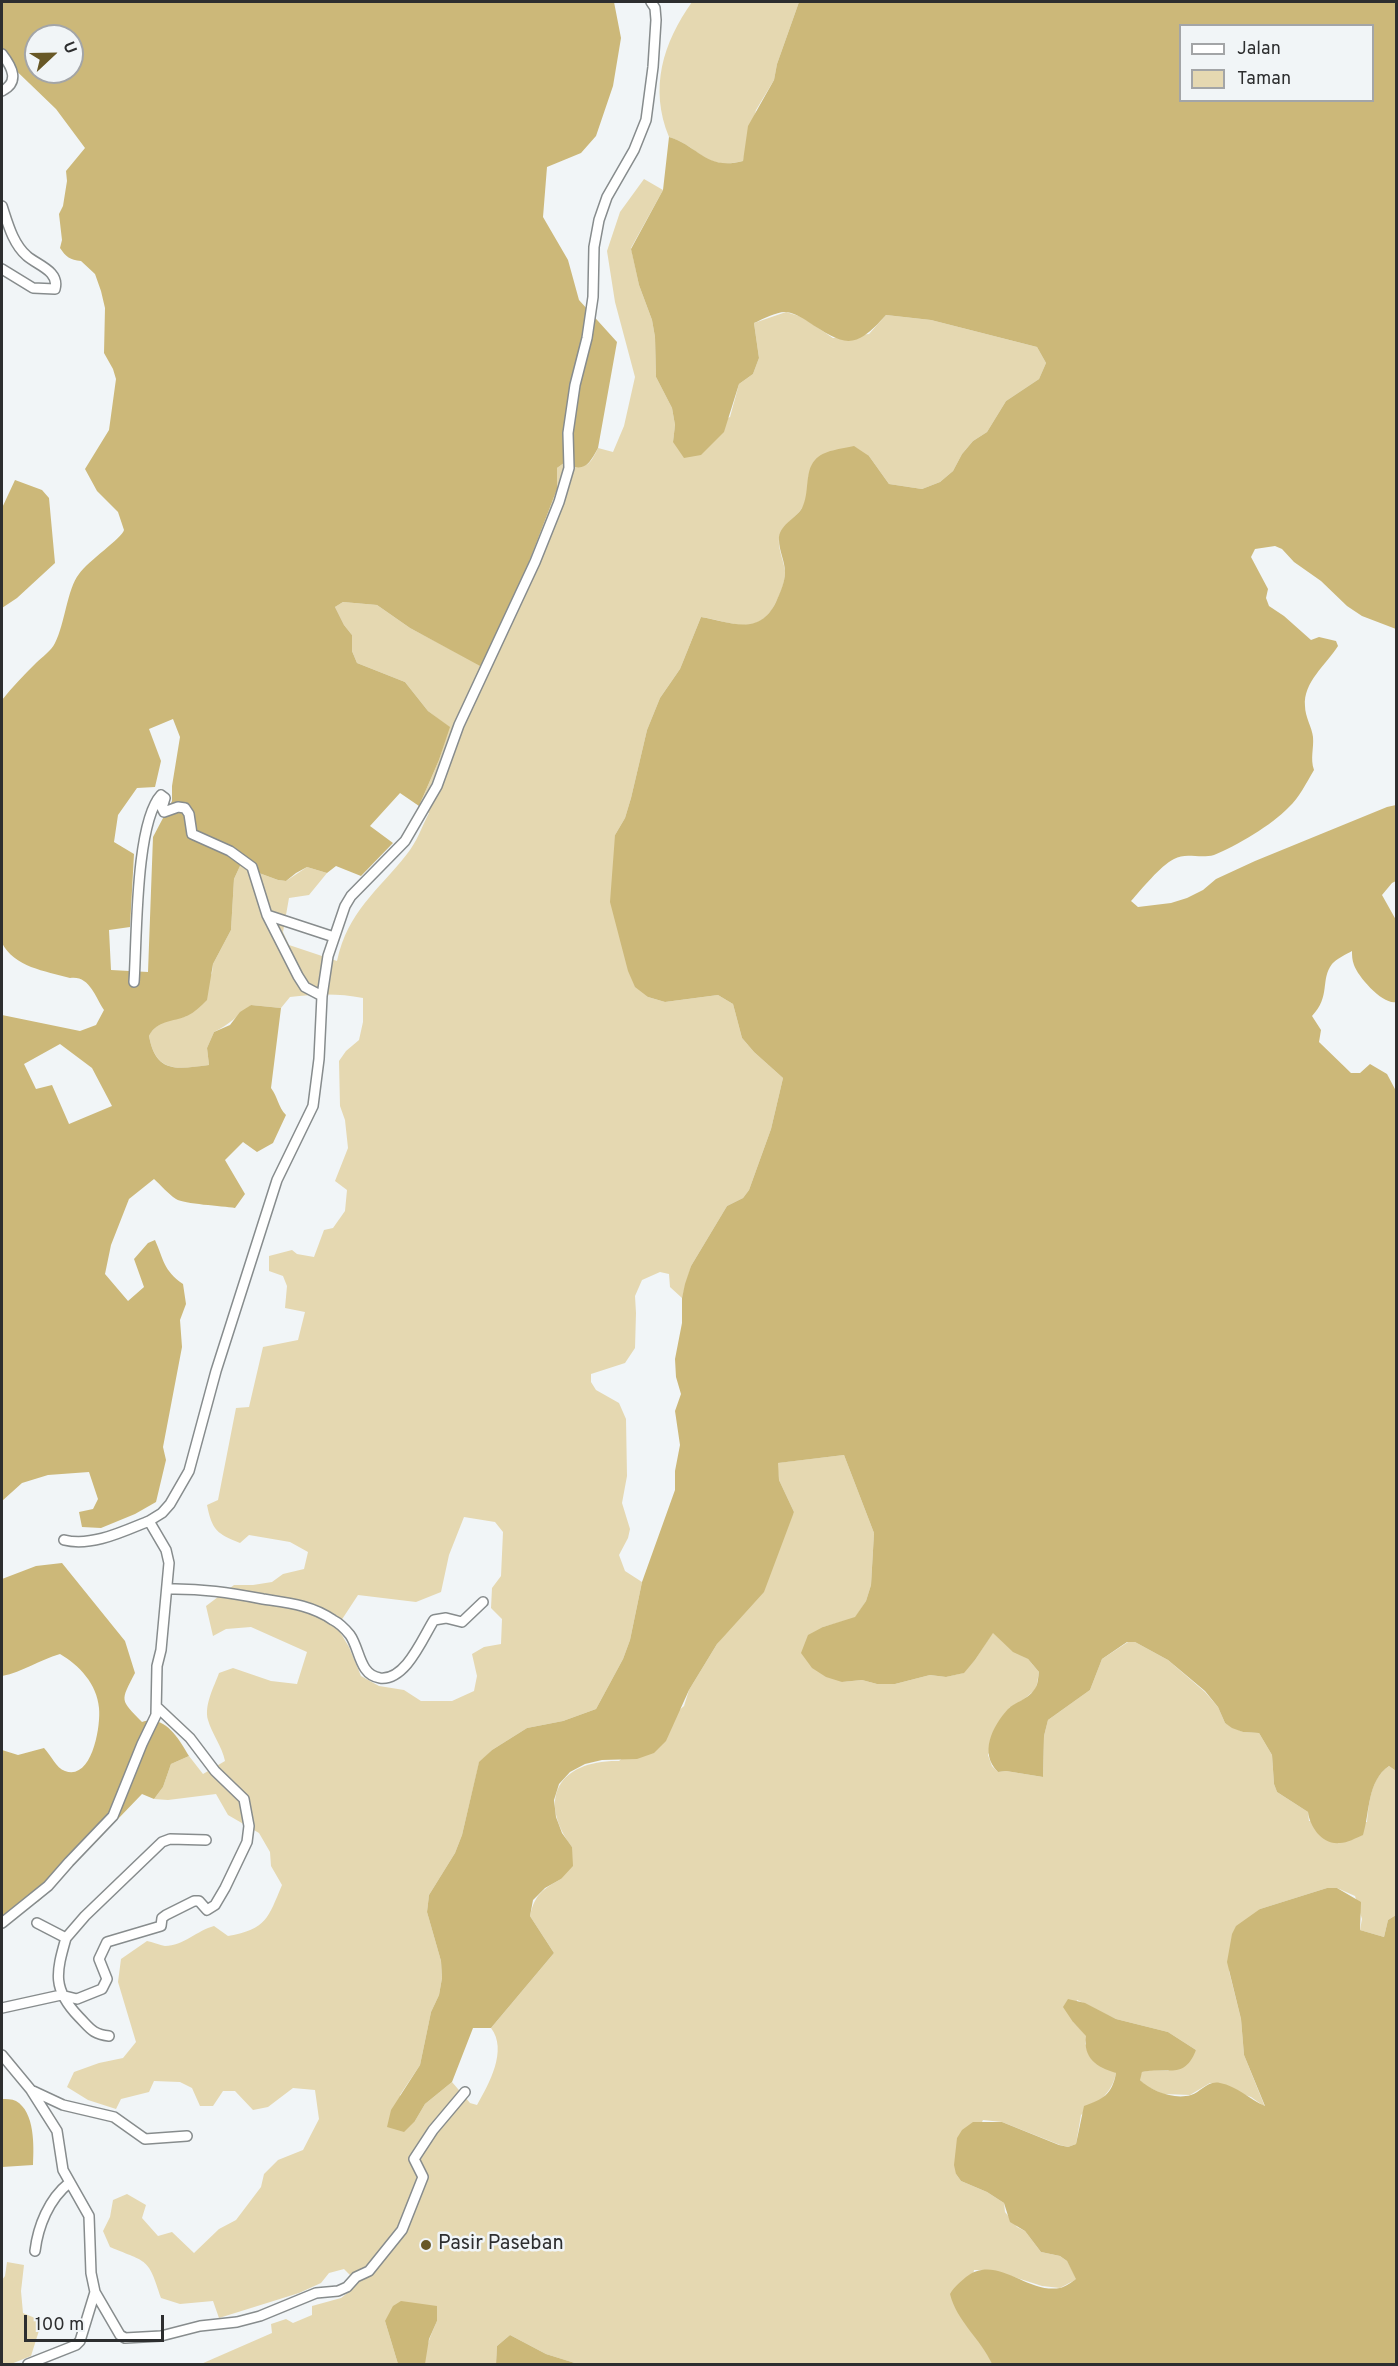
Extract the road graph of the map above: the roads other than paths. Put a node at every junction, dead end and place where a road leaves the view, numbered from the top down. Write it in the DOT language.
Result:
graph roads {
  1 [pos="651,2"];
  2 [pos="2,54"];
  3 [pos="2,91"];
  4 [pos="2,206"];
  5 [pos="2,269"];
  6 [pos="267,915"];
  7 [pos="334,937"];
  8 [pos="134,982"];
  9 [pos="322,996"];
  10 [pos="149,1521"];
  11 [pos="64,1540"];
  12 [pos="168,1589"];
  13 [pos="483,1602"];
  14 [pos="157,1707"];
  15 [pos="206,1840"];
  16 [pos="2,1923"];
  17 [pos="37,1923"];
  18 [pos="66,1938"];
  19 [pos="61,1995"];
  20 [pos="2,2008"];
  21 [pos="109,2036"];
  22 [pos="2,2055"];
  23 [pos="31,2090"];
  24 [pos="465,2092"];
  25 [pos="187,2136"];
  26 [pos="69,2184"];
  27 [pos="36,2250"];
  28 [pos="95,2292"];
  29 [pos="28,2364"];
  1 -- 7 [label="street"];
  2 -- 3 [label="street"];
  4 -- 5 [label="street"];
  6 -- 7 [label="street"];
  6 -- 8 [label="street"];
  6 -- 9 [label="street"];
  7 -- 9 [label="street"];
  9 -- 10 [label="street"];
  10 -- 11 [label="street"];
  10 -- 12 [label="street"];
  12 -- 13 [label="street"];
  12 -- 14 [label="street"];
  14 -- 16 [label="street"];
  14 -- 19 [label="street"];
  15 -- 18 [label="street"];
  17 -- 18 [label="street"];
  18 -- 19 [label="street"];
  19 -- 20 [label="street"];
  19 -- 21 [label="street"];
  22 -- 23 [label="street"];
  23 -- 25 [label="street"];
  23 -- 26 [label="street"];
  24 -- 28 [label="street"];
  26 -- 27 [label="street"];
  26 -- 28 [label="street"];
  28 -- 29 [label="street"];
}
